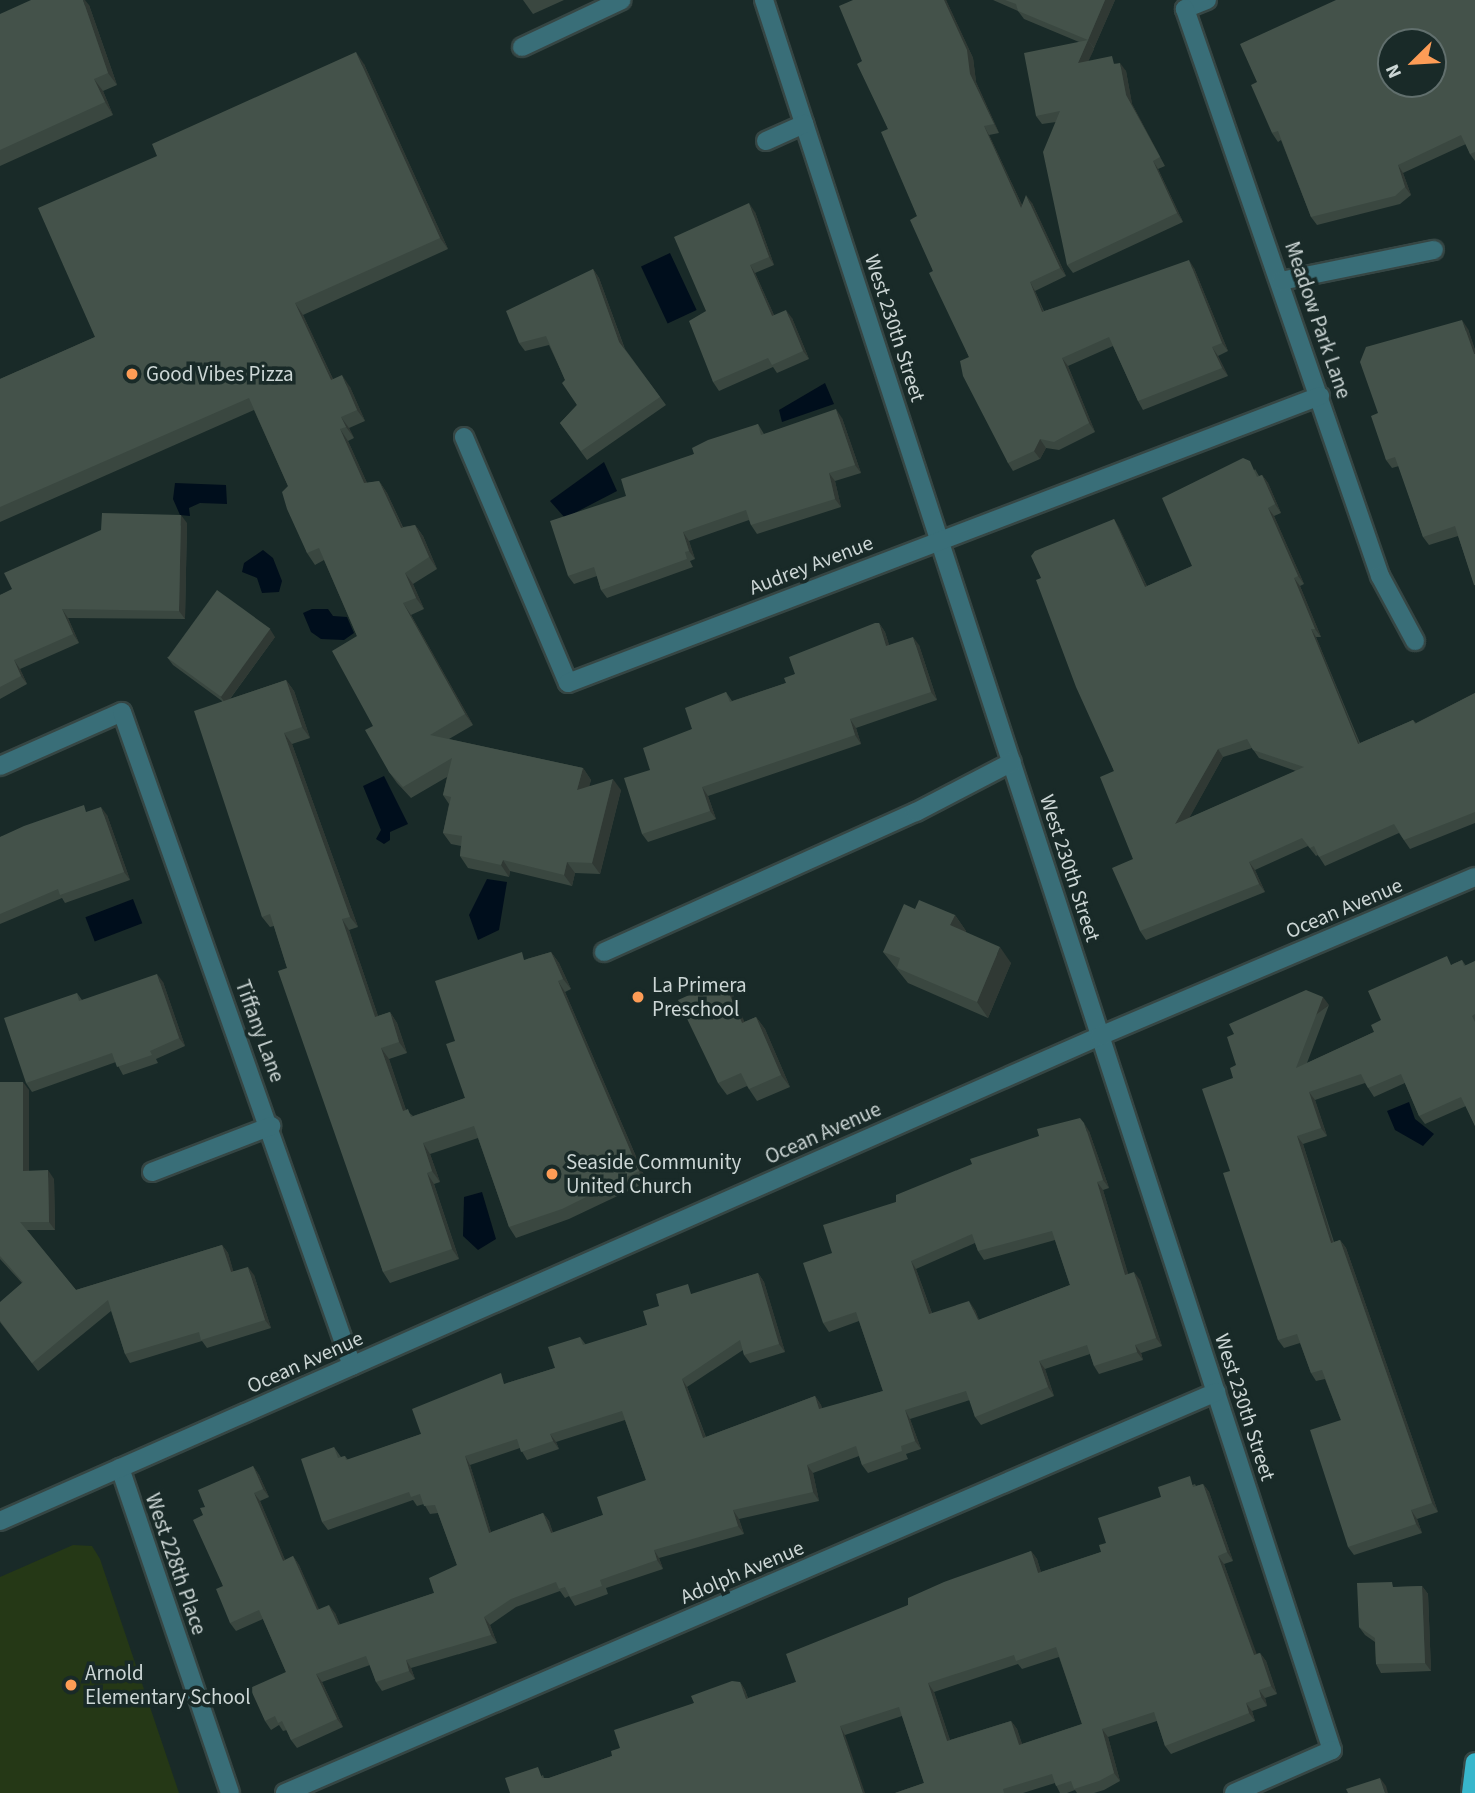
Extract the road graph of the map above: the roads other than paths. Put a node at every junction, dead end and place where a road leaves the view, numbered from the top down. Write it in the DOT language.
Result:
graph roads {
  1 [pos="622,0"];
  2 [pos="764,0"];
  3 [pos="1208,0"];
  4 [pos="522,47"];
  5 [pos="804,124"];
  6 [pos="766,141"];
  7 [pos="1434,250"];
  8 [pos="1281,281"];
  9 [pos="1320,396"];
  10 [pos="464,437"];
  11 [pos="941,539"];
  12 [pos="1415,641"];
  13 [pos="1012,762"];
  14 [pos="0,766"];
  15 [pos="1475,877"];
  16 [pos="604,953"];
  17 [pos="1100,1036"];
  18 [pos="271,1126"];
  19 [pos="152,1171"];
  20 [pos="352,1366"];
  21 [pos="1216,1392"];
  22 [pos="120,1468"];
  23 [pos="0,1521"];
  24 [pos="1475,1762"];
  25 [pos="230,1793"];
  26 [pos="285,1793"];
  27 [pos="1234,1793"];
  28 [pos="1471,1793"];
  1 -- 4 [label="street"];
  2 -- 5 [label="street, West 230th Street"];
  3 -- 8 [label="street, Meadow Park Lane"];
  5 -- 6 [label="street"];
  5 -- 11 [label="street, West 230th Street"];
  7 -- 8 [label="street"];
  8 -- 9 [label="street, Meadow Park Lane"];
  9 -- 11 [label="street, Audrey Avenue"];
  9 -- 12 [label="street, Meadow Park Lane"];
  10 -- 11 [label="street, Audrey Avenue"];
  11 -- 13 [label="street, West 230th Street"];
  13 -- 16 [label="street"];
  13 -- 17 [label="street, West 230th Street"];
  14 -- 18 [label="street, Tiffany Lane"];
  15 -- 17 [label="street, Ocean Avenue"];
  17 -- 20 [label="street, Ocean Avenue"];
  17 -- 21 [label="street, West 230th Street"];
  18 -- 19 [label="street"];
  18 -- 20 [label="street, Tiffany Lane"];
  20 -- 22 [label="street, Ocean Avenue"];
  21 -- 26 [label="street, Adolph Avenue"];
  21 -- 27 [label="street, West 230th Street"];
  22 -- 23 [label="street, Ocean Avenue"];
  22 -- 25 [label="street, West 228th Place"];
  24 -- 28 [label="main road"];
}
